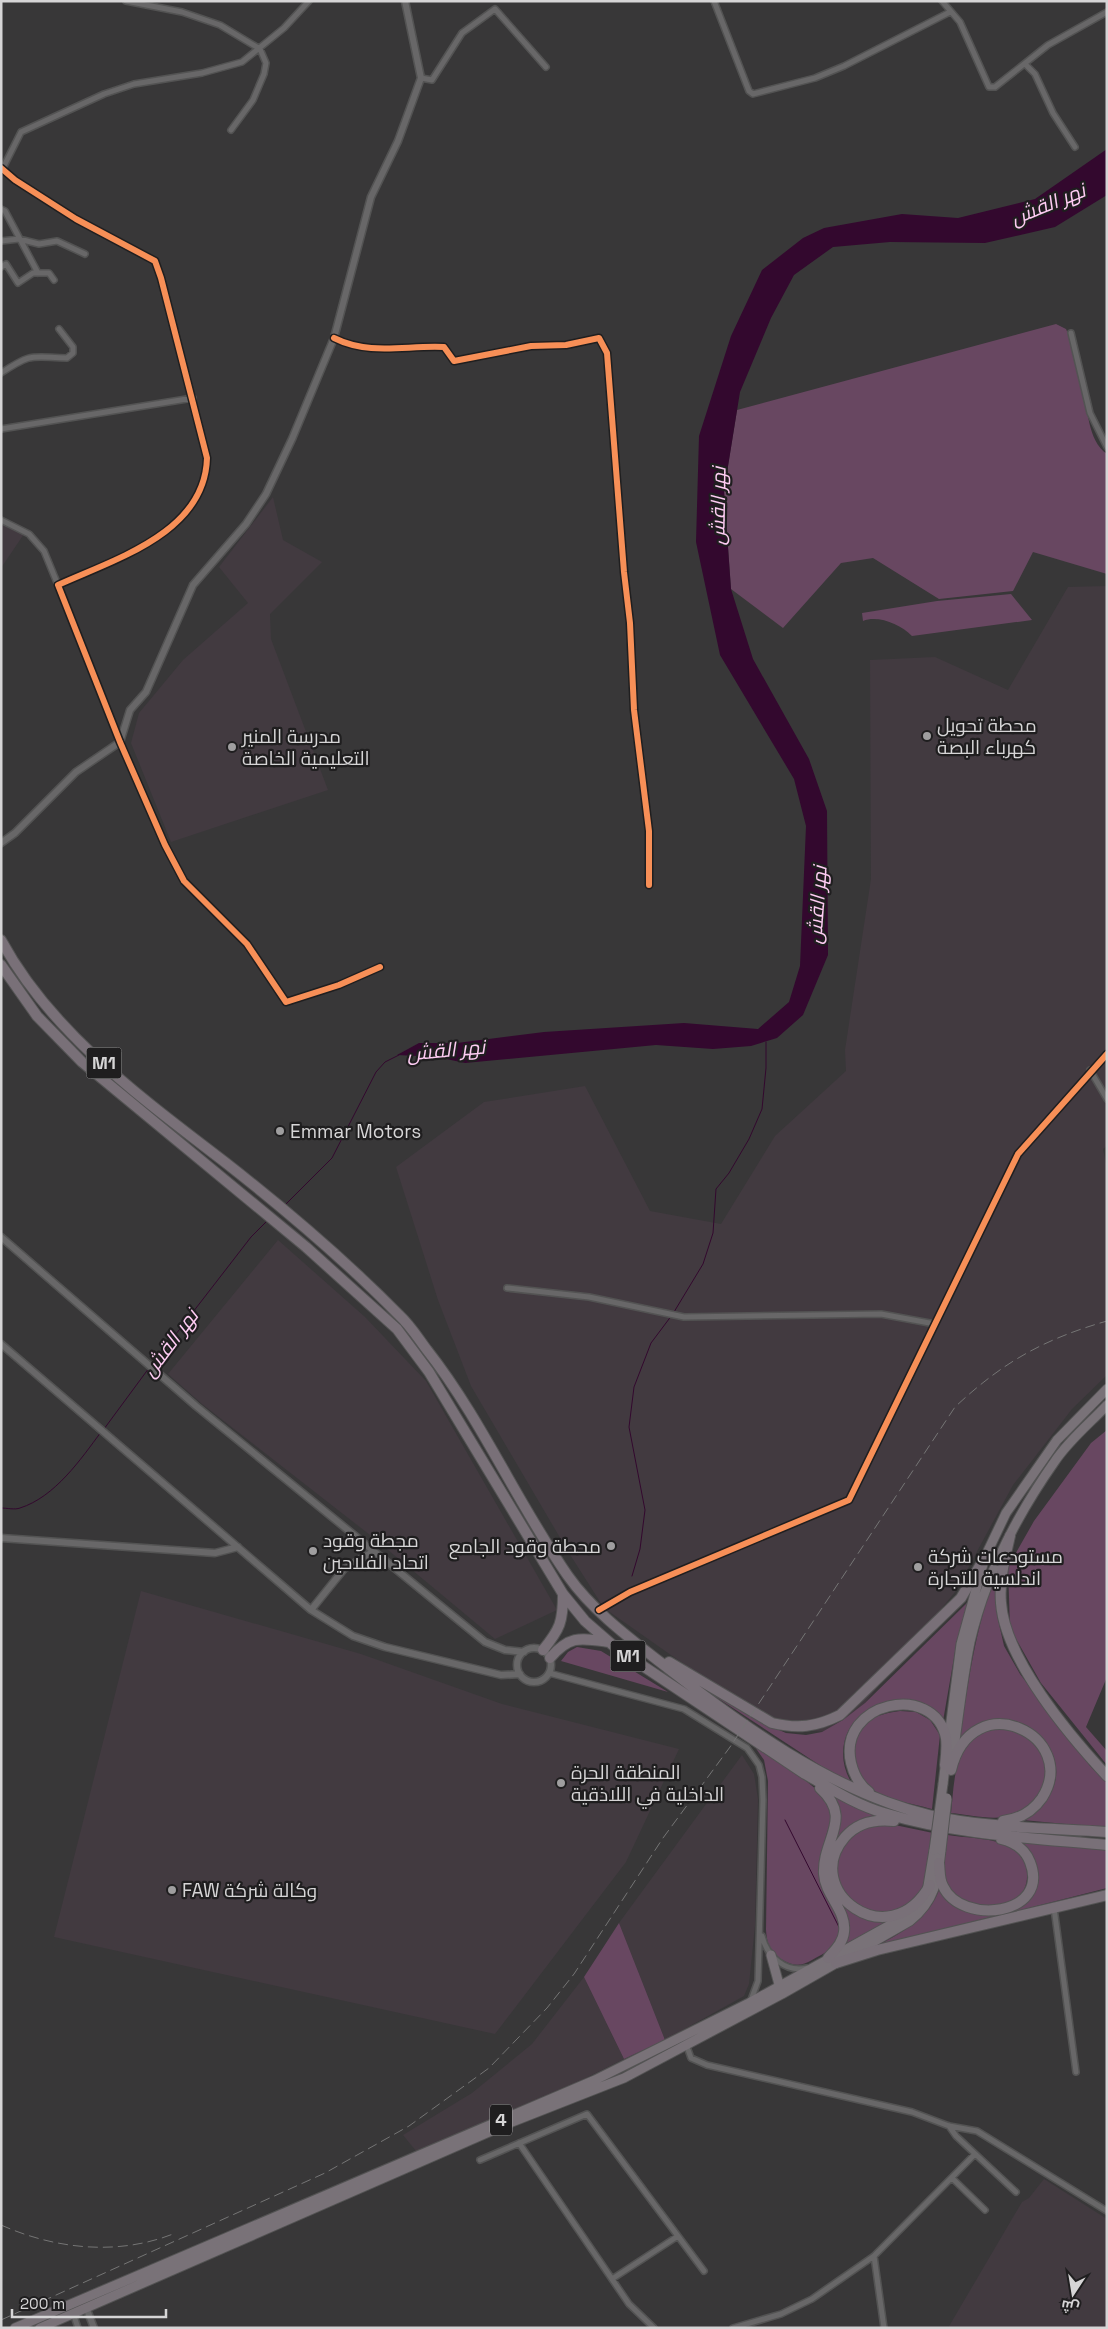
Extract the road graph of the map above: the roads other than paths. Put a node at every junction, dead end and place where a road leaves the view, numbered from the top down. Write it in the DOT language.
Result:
graph roads {
  1 [pos="126,1"];
  2 [pos="309,1"];
  3 [pos="405,1"];
  4 [pos="495,1"];
  5 [pos="714,1"];
  6 [pos="942,1"];
  7 [pos="495,9"];
  8 [pos="950,12"];
  9 [pos="1107,12"];
  10 [pos="260,48"];
  11 [pos="1025,64"];
  12 [pos="546,67"];
  13 [pos="421,78"];
  14 [pos="231,130"];
  15 [pos="1075,147"];
  16 [pos="1,169"];
  17 [pos="1,210"];
  18 [pos="19,239"];
  19 [pos="1,241"];
  20 [pos="85,254"];
  21 [pos="1,267"];
  22 [pos="38,273"];
  23 [pos="54,280"];
  24 [pos="60,328"];
  25 [pos="1071,333"];
  26 [pos="334,338"];
  27 [pos="1,373"];
  28 [pos="193,398"];
  29 [pos="1,429"];
  30 [pos="1107,447"];
  31 [pos="1,520"];
  32 [pos="58,585"];
  33 [pos="120,742"];
  34 [pos="1,842"];
  35 [pos="649,885"];
  36 [pos="1,940"];
  37 [pos="1,965"];
  38 [pos="380,967"];
  39 [pos="1107,1054"];
  40 [pos="1090,1070"];
  41 [pos="1107,1099"];
  42 [pos="1,1237"];
  43 [pos="507,1288"];
  44 [pos="935,1324"];
  45 [pos="1,1344"];
  46 [pos="1107,1389"];
  47 [pos="1107,1405"];
  48 [pos="1010,1536"];
  49 [pos="1,1538"];
  50 [pos="238,1547"];
  51 [pos="374,1551"];
  52 [pos="984,1557"];
  53 [pos="563,1594"];
  54 [pos="311,1610"];
  55 [pos="599,1610"];
  56 [pos="609,1642"];
  57 [pos="524,1652"];
  58 [pos="649,1653"];
  59 [pos="546,1654"];
  60 [pos="549,1673"];
  61 [pos="520,1674"];
  62 [pos="948,1767"];
  63 [pos="805,1774"];
  64 [pos="1107,1776"];
  65 [pos="884,1802"];
  66 [pos="987,1823"];
  67 [pos="932,1826"];
  68 [pos="973,1832"];
  69 [pos="1107,1832"];
  70 [pos="1107,1845"];
  71 [pos="938,1850"];
  72 [pos="939,1863"];
  73 [pos="930,1885"];
  74 [pos="1107,1895"];
  75 [pos="1054,1908"];
  76 [pos="760,1928"];
  77 [pos="771,1955"];
  78 [pos="832,1960"];
  79 [pos="812,1967"];
  80 [pos="781,1989"];
  81 [pos="749,2003"];
  82 [pos="686,2044"];
  83 [pos="1076,2072"];
  84 [pos="949,2126"];
  85 [pos="519,2143"];
  86 [pos="975,2154"];
  87 [pos="480,2160"];
  88 [pos="952,2178"];
  89 [pos="1016,2192"];
  90 [pos="985,2210"];
  91 [pos="1107,2211"];
  92 [pos="678,2236"];
  93 [pos="874,2256"];
  94 [pos="704,2271"];
  95 [pos="612,2279"];
  96 [pos="86,2307"];
  97 [pos="73,2313"];
  98 [pos="15,2328"];
  99 [pos="40,2328"];
  100 [pos="78,2328"];
  101 [pos="94,2328"];
  102 [pos="654,2328"];
  103 [pos="733,2328"];
  104 [pos="884,2328"];
  1 -- 10 [label="street"];
  2 -- 10 [label="street"];
  3 -- 13 [label="street"];
  4 -- 7 [label="street"];
  5 -- 8 [label="street"];
  6 -- 8 [label="street"];
  7 -- 12 [label="street"];
  7 -- 13 [label="street"];
  8 -- 11 [label="street"];
  9 -- 11 [label="street"];
  10 -- 14 [label="street"];
  10 -- 16 [label="street"];
  11 -- 15 [label="street"];
  13 -- 26 [label="street"];
  16 -- 28 [label="street"];
  17 -- 18 [label="street"];
  18 -- 19 [label="street"];
  18 -- 20 [label="street"];
  18 -- 22 [label="street"];
  21 -- 22 [label="street"];
  22 -- 23 [label="street"];
  24 -- 27 [label="street"];
  25 -- 30 [label="street"];
  26 -- 33 [label="street"];
  26 -- 35 [label="street"];
  28 -- 29 [label="street"];
  28 -- 32 [label="street"];
  31 -- 32 [label="street"];
  32 -- 33 [label="street"];
  33 -- 34 [label="street"];
  33 -- 38 [label="street"];
  36 -- 55 [label="highway, M1"];
  37 -- 53 [label="highway, M1"];
  39 -- 40 [label="street"];
  40 -- 41 [label="street"];
  40 -- 44 [label="street"];
  42 -- 51 [label="street"];
  43 -- 44 [label="street"];
  44 -- 55 [label="street"];
  45 -- 50 [label="street"];
  46 -- 52 [label="main road"];
  47 -- 48 [label="main road"];
  48 -- 62 [label="main road"];
  48 -- 64 [label="highway"];
  49 -- 50 [label="street"];
  50 -- 54 [label="street"];
  51 -- 54 [label="street"];
  51 -- 57 [label="street"];
  52 -- 58 [label="highway"];
  52 -- 62 [label="main road"];
  53 -- 56 [label="highway, M1"];
  53 -- 59 [label="highway"];
  54 -- 61 [label="street"];
  55 -- 58 [label="highway, M1"];
  56 -- 59 [label="highway"];
  56 -- 63 [label="highway, M1"];
  57 -- 59 [label="street"];
  57 -- 61 [label="street"];
  58 -- 65 [label="highway, M1"];
  59 -- 60 [label="street"];
  60 -- 61 [label="street"];
  60 -- 76 [label="street"];
  62 -- 65 [label="highway"];
  62 -- 66 [label="highway"];
  62 -- 71 [label="main road, bridge"];
  63 -- 67 [label="highway, M1"];
  63 -- 78 [label="highway"];
  65 -- 66 [label="highway, M1"];
  66 -- 69 [label="highway, M1"];
  67 -- 68 [label="highway, M1"];
  67 -- 73 [label="highway"];
  68 -- 70 [label="highway, M1"];
  68 -- 72 [label="highway"];
  71 -- 72 [label="main road, 4"];
  71 -- 73 [label="main road, 4"];
  72 -- 78 [label="main road, 4"];
  73 -- 78 [label="main road, 4"];
  74 -- 75 [label="highway"];
  75 -- 78 [label="highway"];
  75 -- 83 [label="street"];
  76 -- 77 [label="street"];
  76 -- 81 [label="street"];
  77 -- 79 [label="street"];
  77 -- 80 [label="main road"];
  78 -- 79 [label="main road, 4"];
  78 -- 80 [label="main road, 4"];
  79 -- 80 [label="main road, 4"];
  80 -- 81 [label="main road, 4"];
  80 -- 82 [label="main road, 4"];
  81 -- 98 [label="main road, 4"];
  82 -- 84 [label="street"];
  82 -- 96 [label="main road, 4"];
  84 -- 86 [label="street"];
  84 -- 91 [label="street"];
  85 -- 87 [label="street"];
  85 -- 92 [label="street"];
  85 -- 95 [label="street"];
  86 -- 88 [label="street"];
  86 -- 89 [label="street"];
  88 -- 90 [label="street"];
  88 -- 93 [label="street"];
  92 -- 94 [label="street"];
  92 -- 95 [label="street"];
  93 -- 103 [label="street"];
  93 -- 104 [label="street"];
  95 -- 102 [label="street"];
  96 -- 97 [label="main road, 4"];
  96 -- 101 [label="street"];
  97 -- 99 [label="main road, 4"];
  97 -- 100 [label="street"];
}
